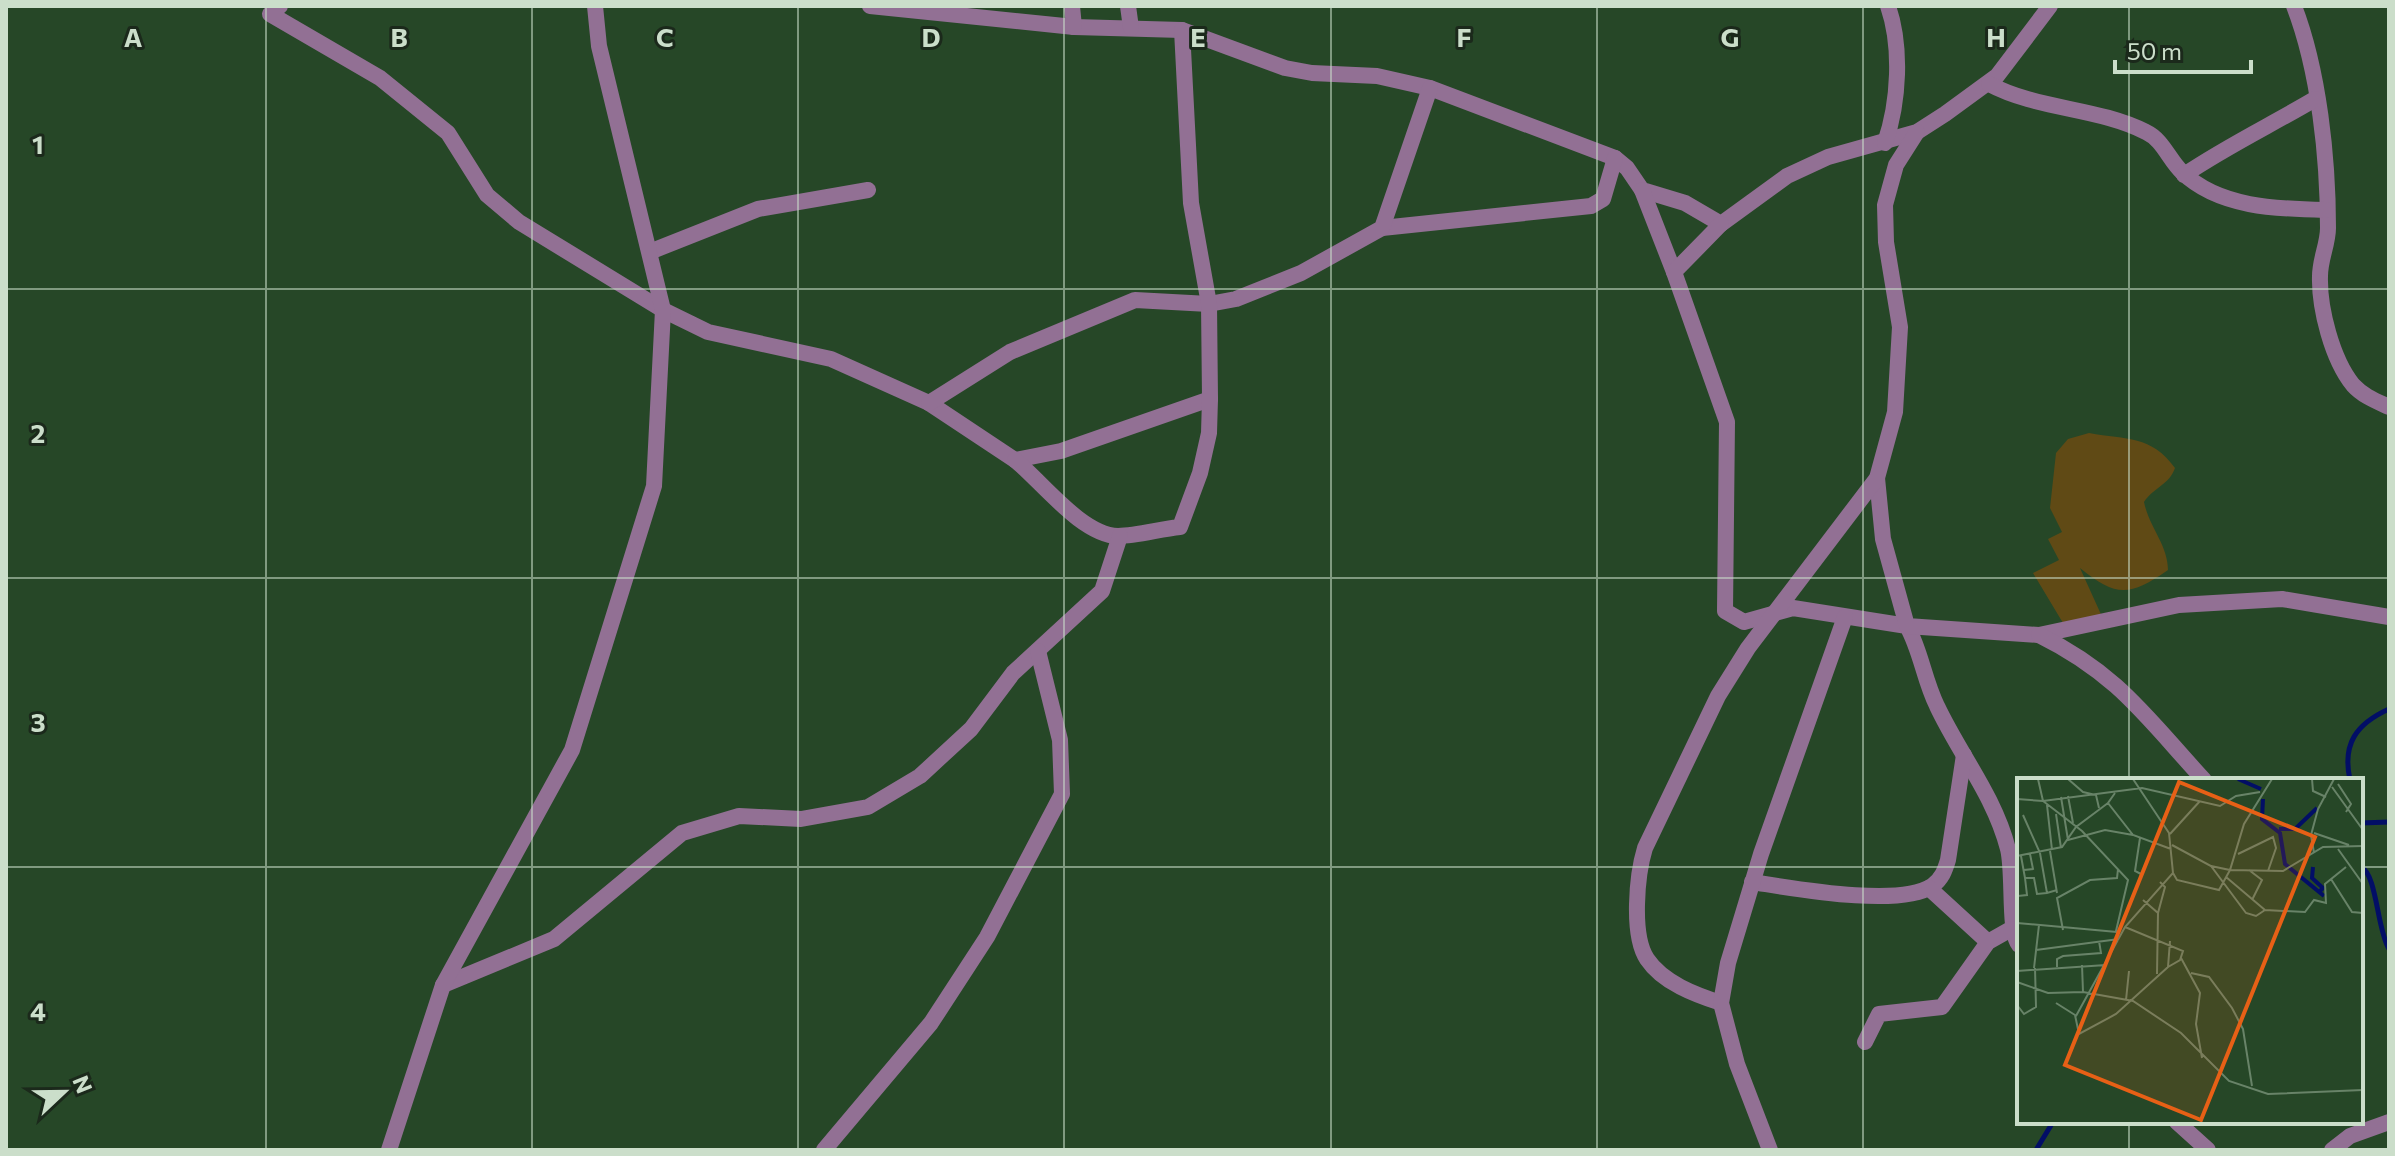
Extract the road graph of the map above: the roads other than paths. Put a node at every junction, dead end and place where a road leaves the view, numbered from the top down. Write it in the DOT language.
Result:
graph roads {
  1 [pos="280,6"];
  2 [pos="595,6"];
  3 [pos="870,6"];
  4 [pos="1072,6"];
  5 [pos="1128,6"];
  6 [pos="1888,6"];
  7 [pos="2050,6"];
  8 [pos="2294,6"];
  9 [pos="1074,27"];
  10 [pos="1131,28"];
  11 [pos="1182,30"];
  12 [pos="1989,84"];
  13 [pos="1430,88"];
  14 [pos="2315,99"];
  15 [pos="1917,132"];
  16 [pos="1885,143"];
  17 [pos="1615,158"];
  18 [pos="2184,175"];
  19 [pos="868,190"];
  20 [pos="1642,190"];
  21 [pos="2326,210"];
  22 [pos="1721,224"];
  23 [pos="1382,228"];
  24 [pos="652,251"];
  25 [pos="1674,272"];
  26 [pos="1209,304"];
  27 [pos="663,310"];
  28 [pos="1210,399"];
  29 [pos="929,403"];
  30 [pos="2389,407"];
  31 [pos="1015,460"];
  32 [pos="1877,478"];
  33 [pos="1120,536"];
  34 [pos="1776,611"];
  35 [pos="1845,617"];
  36 [pos="2389,617"];
  37 [pos="1907,626"];
  38 [pos="2039,635"];
  39 [pos="1038,651"];
  40 [pos="1964,755"];
  41 [pos="2202,778"];
  42 [pos="1752,882"];
  43 [pos="1929,888"];
  44 [pos="2016,908"];
  45 [pos="2011,929"];
  46 [pos="2017,941"];
  47 [pos="1988,942"];
  48 [pos="443,985"];
  49 [pos="1721,1003"];
  50 [pos="1865,1042"];
  51 [pos="2389,1122"];
  52 [pos="2179,1124"];
  53 [pos="389,1150"];
  54 [pos="824,1150"];
  55 [pos="1770,1150"];
  56 [pos="2208,1150"];
  57 [pos="2332,1150"];
  1 -- 27 [label="street"];
  2 -- 24 [label="street"];
  3 -- 9 [label="street"];
  4 -- 9 [label="street"];
  5 -- 10 [label="street"];
  6 -- 16 [label="street"];
  7 -- 12 [label="street"];
  8 -- 14 [label="street"];
  9 -- 10 [label="street"];
  10 -- 11 [label="street"];
  11 -- 13 [label="street"];
  11 -- 26 [label="street"];
  12 -- 15 [label="street"];
  12 -- 18 [label="street"];
  13 -- 17 [label="street"];
  13 -- 23 [label="street"];
  14 -- 18 [label="street"];
  14 -- 21 [label="street"];
  15 -- 16 [label="street"];
  15 -- 32 [label="street"];
  16 -- 22 [label="street"];
  17 -- 20 [label="street"];
  17 -- 23 [label="street"];
  18 -- 21 [label="street"];
  19 -- 24 [label="street"];
  20 -- 22 [label="street"];
  20 -- 25 [label="street"];
  21 -- 30 [label="street"];
  22 -- 25 [label="street"];
  23 -- 26 [label="street"];
  24 -- 27 [label="street"];
  25 -- 34 [label="street"];
  26 -- 28 [label="street"];
  26 -- 29 [label="street"];
  27 -- 29 [label="street"];
  27 -- 48 [label="street"];
  28 -- 31 [label="street"];
  28 -- 33 [label="street"];
  29 -- 31 [label="street"];
  31 -- 33 [label="street"];
  32 -- 34 [label="street"];
  32 -- 37 [label="street"];
  33 -- 39 [label="street"];
  34 -- 35 [label="street"];
  34 -- 49 [label="street"];
  35 -- 37 [label="street"];
  35 -- 42 [label="street"];
  36 -- 38 [label="street"];
  37 -- 38 [label="street"];
  37 -- 40 [label="street"];
  38 -- 41 [label="street"];
  39 -- 48 [label="street"];
  39 -- 54 [label="street"];
  40 -- 43 [label="street"];
  40 -- 44 [label="street"];
  42 -- 43 [label="street"];
  42 -- 49 [label="street"];
  43 -- 47 [label="street"];
  44 -- 45 [label="street"];
  45 -- 46 [label="street"];
  45 -- 47 [label="street"];
  47 -- 50 [label="street"];
  48 -- 53 [label="street"];
  49 -- 55 [label="street"];
  51 -- 57 [label="street"];
  52 -- 56 [label="street"];
}
